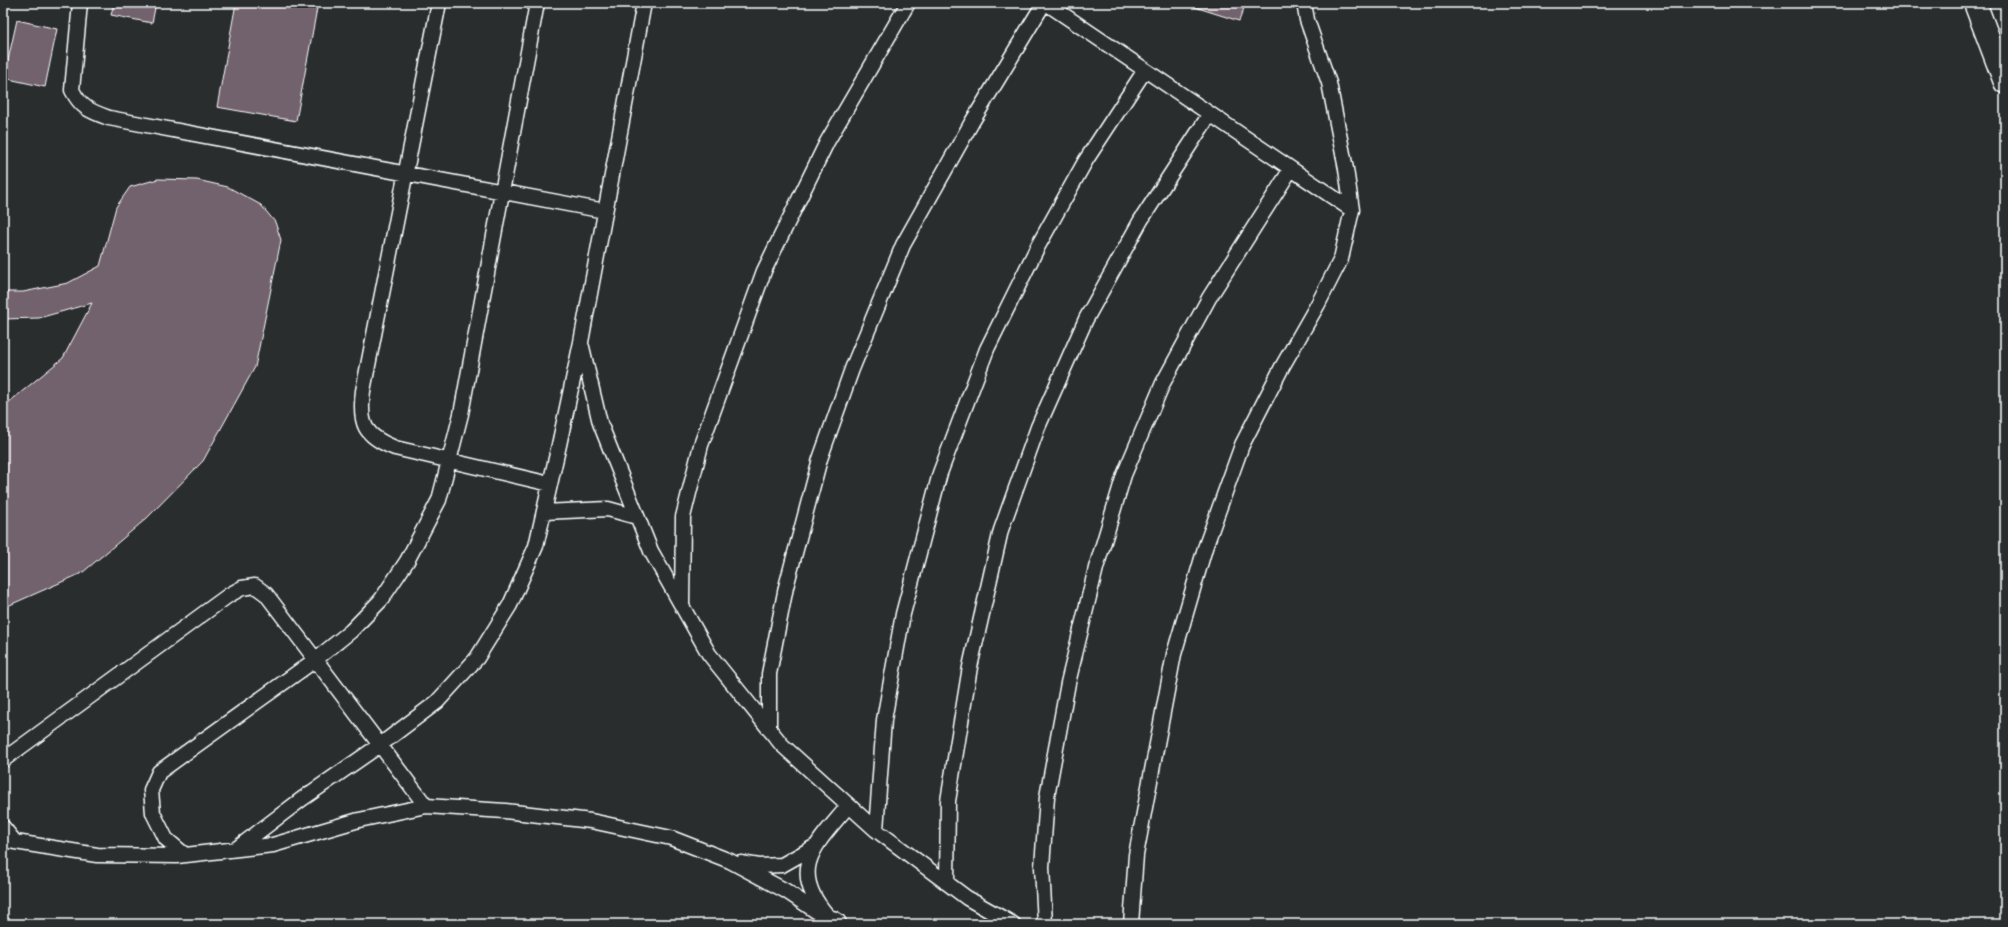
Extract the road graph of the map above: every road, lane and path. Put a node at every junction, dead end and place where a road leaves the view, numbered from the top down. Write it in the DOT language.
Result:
graph roads {
  1 [pos="80,3"];
  2 [pos="439,3"];
  3 [pos="537,3"];
  4 [pos="644,3"];
  5 [pos="908,3"];
  6 [pos="1045,3"];
  7 [pos="1304,3"];
  8 [pos="1969,3"];
  9 [pos="1978,12"];
  10 [pos="1145,70"];
  11 [pos="2005,82"];
  12 [pos="1210,114"];
  13 [pos="1291,169"];
  14 [pos="405,173"];
  15 [pos="502,192"];
  16 [pos="1352,210"];
  17 [pos="605,211"];
  18 [pos="581,342"];
  19 [pos="449,461"];
  20 [pos="550,484"];
  21 [pos="544,512"];
  22 [pos="637,516"];
  23 [pos="682,606"];
  24 [pos="315,660"];
  25 [pos="769,730"];
  26 [pos="380,745"];
  27 [pos="3,760"];
  28 [pos="426,806"];
  29 [pos="848,806"];
  30 [pos="3,828"];
  31 [pos="876,830"];
  32 [pos="9,841"];
  33 [pos="814,848"];
  34 [pos="236,849"];
  35 [pos="185,855"];
  36 [pos="730,861"];
  37 [pos="947,883"];
  38 [pos="834,923"];
  39 [pos="1013,924"];
  40 [pos="1045,924"];
  41 [pos="1130,924"];
  1 -- 14 [label="lane"];
  2 -- 14 [label="lane"];
  3 -- 15 [label="lane"];
  4 -- 17 [label="lane"];
  5 -- 23 [label="lane"];
  6 -- 10 [label="lane"];
  6 -- 25 [label="lane"];
  7 -- 16 [label="lane"];
  8 -- 9 [label="highway"];
  9 -- 11 [label="highway"];
  10 -- 12 [label="lane"];
  10 -- 31 [label="lane"];
  12 -- 13 [label="lane"];
  12 -- 37 [label="lane"];
  13 -- 16 [label="lane"];
  13 -- 40 [label="lane"];
  14 -- 15 [label="lane"];
  14 -- 19 [label="lane"];
  15 -- 17 [label="lane"];
  15 -- 19 [label="lane"];
  16 -- 41 [label="lane"];
  17 -- 18 [label="lane"];
  18 -- 20 [label="lane"];
  18 -- 22 [label="lane"];
  19 -- 20 [label="lane"];
  19 -- 24 [label="lane"];
  20 -- 21 [label="lane"];
  21 -- 22 [label="lane"];
  21 -- 26 [label="lane"];
  22 -- 23 [label="lane"];
  23 -- 25 [label="lane"];
  24 -- 26 [label="lane"];
  24 -- 27 [label="lane"];
  24 -- 35 [label="lane"];
  25 -- 29 [label="lane"];
  26 -- 28 [label="lane"];
  26 -- 34 [label="lane"];
  28 -- 34 [label="lane"];
  28 -- 36 [label="lane"];
  29 -- 31 [label="lane"];
  29 -- 33 [label="lane"];
  30 -- 32 [label="lane"];
  31 -- 37 [label="lane"];
  32 -- 35 [label="lane"];
  33 -- 36 [label="lane"];
  33 -- 38 [label="lane"];
  34 -- 35 [label="lane"];
  36 -- 38 [label="lane"];
  37 -- 39 [label="lane"];
}
